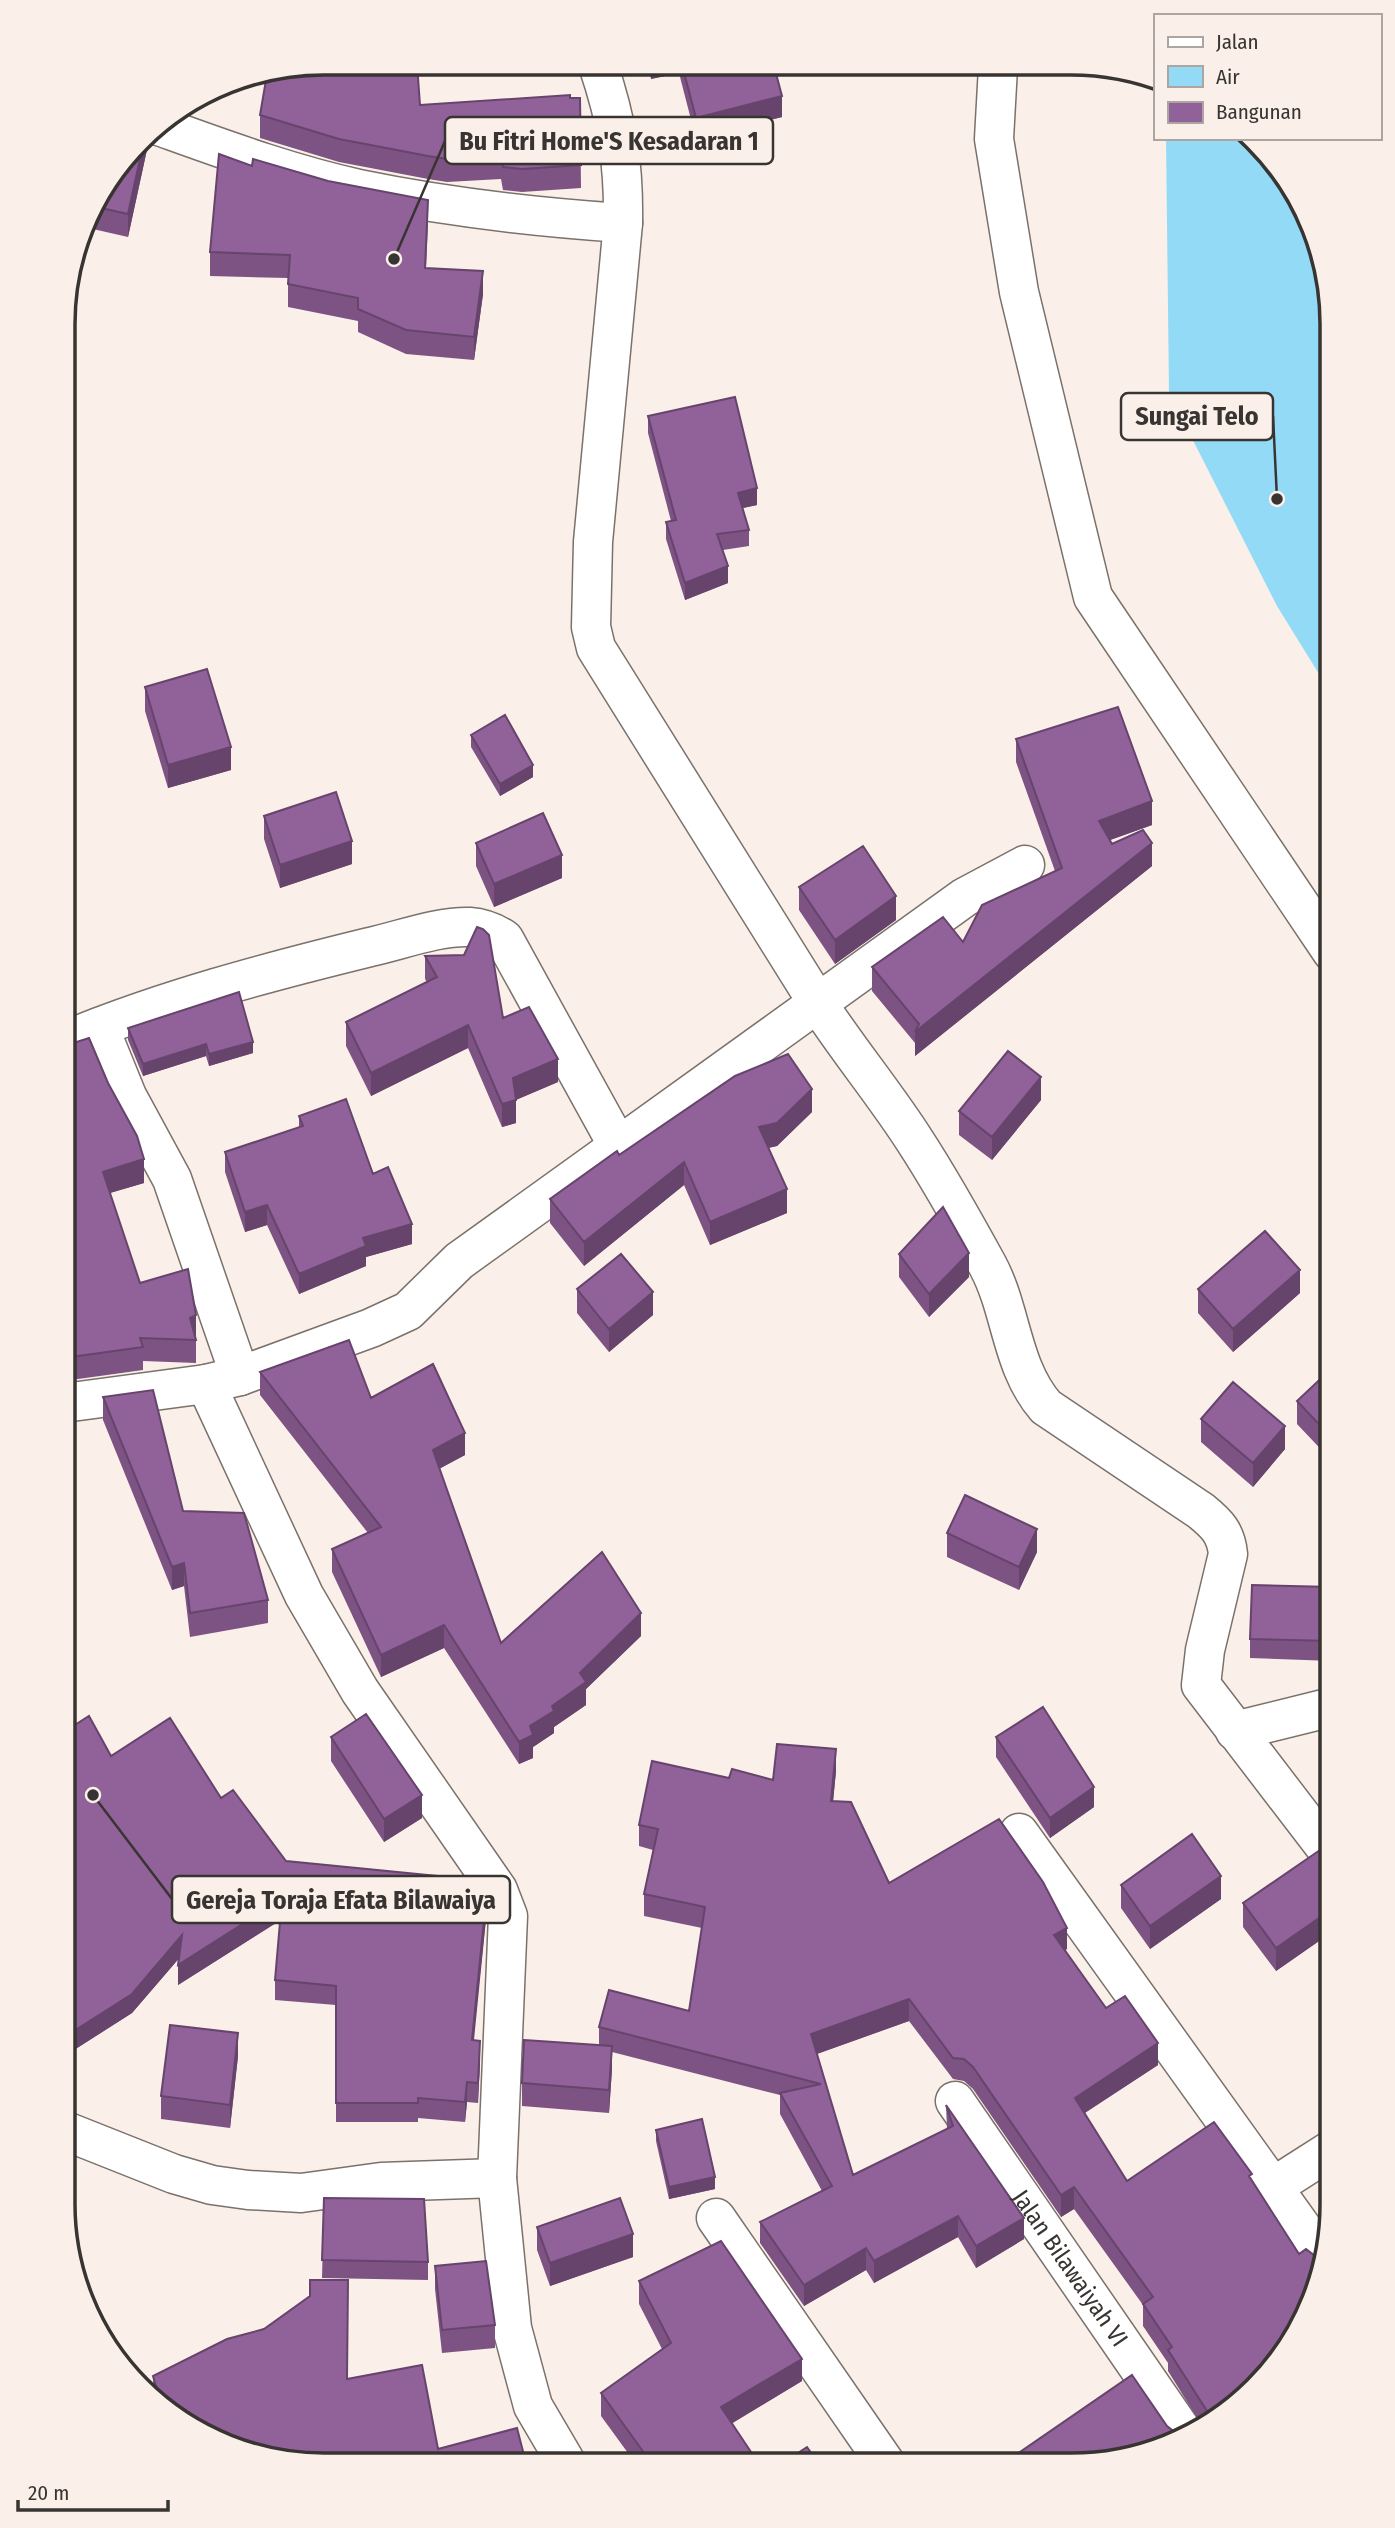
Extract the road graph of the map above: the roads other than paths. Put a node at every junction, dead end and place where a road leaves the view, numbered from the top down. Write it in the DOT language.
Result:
graph roads {
  1 [pos="998,75"];
  2 [pos="601,76"];
  3 [pos="169,130"];
  4 [pos="623,223"];
  5 [pos="1025,865"];
  6 [pos="1320,934"];
  7 [pos="817,1002"];
  8 [pos="99,1027"];
  9 [pos="75,1037"];
  10 [pos="617,1144"];
  11 [pos="223,1380"];
  12 [pos="75,1401"];
  13 [pos="1320,1710"];
  14 [pos="1236,1731"];
  15 [pos="1019,1833"];
  16 [pos="1320,1840"];
  17 [pos="955,2101"];
  18 [pos="75,2135"];
  19 [pos="1320,2157"];
  20 [pos="497,2178"];
  21 [pos="1273,2187"];
  22 [pos="716,2218"];
  23 [pos="1316,2247"];
  24 [pos="1180,2428"];
  25 [pos="561,2453"];
  26 [pos="878,2453"];
  1 -- 6 [label="street"];
  2 -- 4 [label="street"];
  3 -- 4 [label="street"];
  4 -- 7 [label="street"];
  5 -- 7 [label="street"];
  7 -- 10 [label="street"];
  7 -- 14 [label="street"];
  8 -- 9 [label="street"];
  8 -- 10 [label="street"];
  8 -- 11 [label="street"];
  10 -- 11 [label="street"];
  11 -- 12 [label="street"];
  11 -- 20 [label="street"];
  13 -- 14 [label="street"];
  14 -- 16 [label="street"];
  15 -- 21 [label="street"];
  17 -- 24 [label="street, Jalan Bilawaiyah VI"];
  18 -- 20 [label="street"];
  19 -- 21 [label="street"];
  20 -- 25 [label="street"];
  21 -- 23 [label="street"];
  22 -- 26 [label="street"];
}
